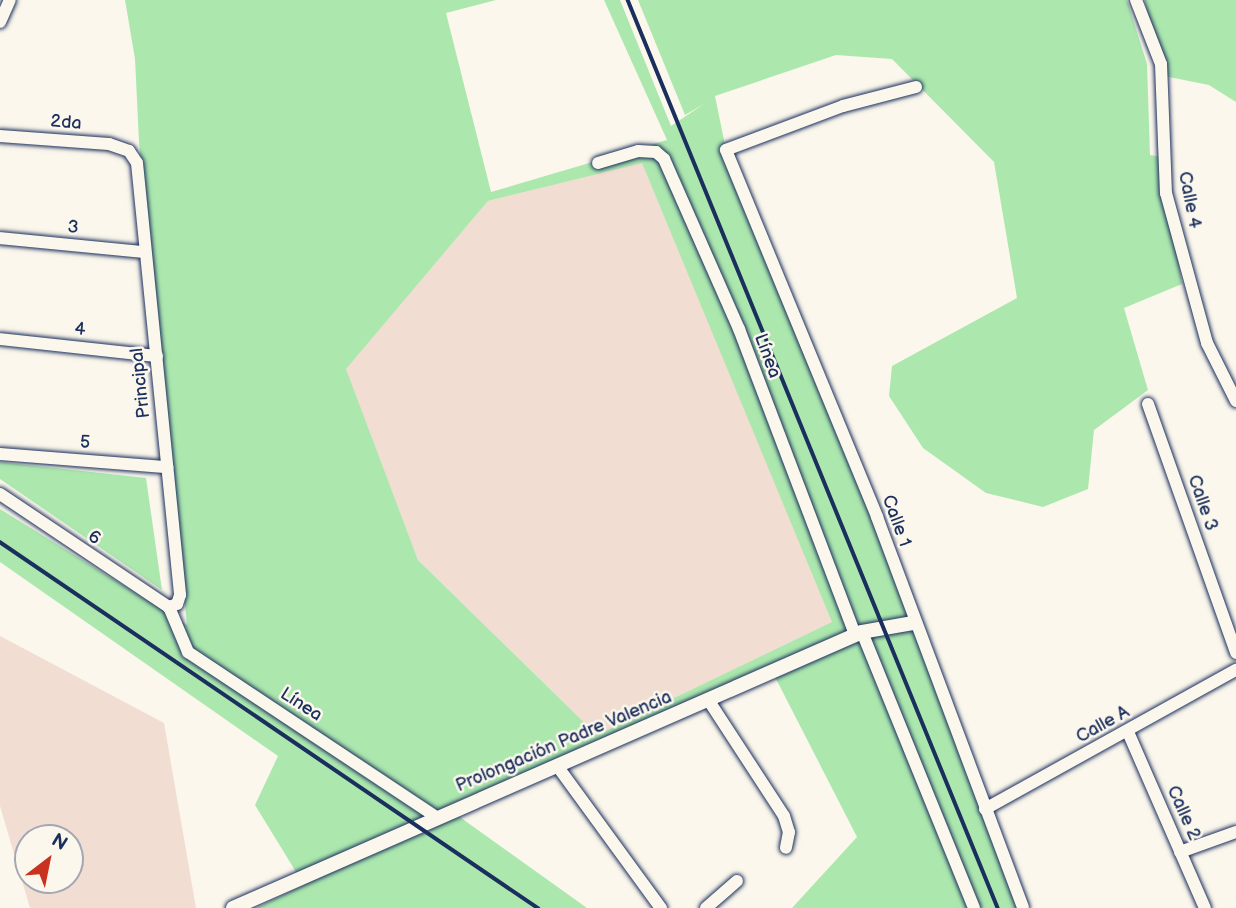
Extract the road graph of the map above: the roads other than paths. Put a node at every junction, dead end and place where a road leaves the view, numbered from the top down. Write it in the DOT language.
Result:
graph roads {
  1 [pos="10,0"];
  2 [pos="1136,0"];
  3 [pos="0,22"];
  4 [pos="916,87"];
  5 [pos="0,135"];
  6 [pos="129,151"];
  7 [pos="598,163"];
  8 [pos="0,239"];
  9 [pos="143,253"];
  10 [pos="0,339"];
  11 [pos="157,356"];
  12 [pos="1236,401"];
  13 [pos="1148,404"];
  14 [pos="0,454"];
  15 [pos="167,467"];
  16 [pos="0,494"];
  17 [pos="169,607"];
  18 [pos="913,623"];
  19 [pos="859,633"];
  20 [pos="1236,653"];
  21 [pos="1236,670"];
  22 [pos="709,701"];
  23 [pos="1128,732"];
  24 [pos="558,767"];
  25 [pos="985,809"];
  26 [pos="435,816"];
  27 [pos="1236,832"];
  28 [pos="786,848"];
  29 [pos="1180,852"];
  30 [pos="737,881"];
  31 [pos="233,908"];
  32 [pos="661,908"];
  33 [pos="705,908"];
  34 [pos="974,908"];
  35 [pos="1023,908"];
  36 [pos="1205,908"];
  1 -- 3 [label="street"];
  2 -- 12 [label="street, Calle 4"];
  4 -- 18 [label="street, Calle 1"];
  5 -- 6 [label="street, 2da"];
  6 -- 9 [label="street, Principal"];
  7 -- 19 [label="street, Línea"];
  8 -- 9 [label="street, 3"];
  9 -- 11 [label="street, Principal"];
  10 -- 11 [label="street, 4"];
  11 -- 15 [label="street, Principal"];
  13 -- 20 [label="street, Calle 3"];
  14 -- 15 [label="street, 5"];
  15 -- 17 [label="street, Principal"];
  16 -- 17 [label="street, 6"];
  17 -- 26 [label="street, Línea"];
  18 -- 19 [label="street, Prolongación Padre Valencia"];
  18 -- 25 [label="street, Calle 1"];
  19 -- 22 [label="street, Prolongación Padre Valencia"];
  19 -- 34 [label="street, Línea"];
  21 -- 23 [label="street, Calle A"];
  22 -- 24 [label="street, Prolongación Padre Valencia"];
  22 -- 28 [label="street"];
  23 -- 25 [label="street, Calle A"];
  23 -- 29 [label="street, Calle 2"];
  24 -- 26 [label="street, Prolongación Padre Valencia"];
  24 -- 32 [label="street"];
  25 -- 35 [label="street, Calle 1"];
  26 -- 31 [label="street, Prolongación Padre Valencia"];
  27 -- 29 [label="street"];
  29 -- 36 [label="street, Calle 2"];
  30 -- 33 [label="street"];
}
